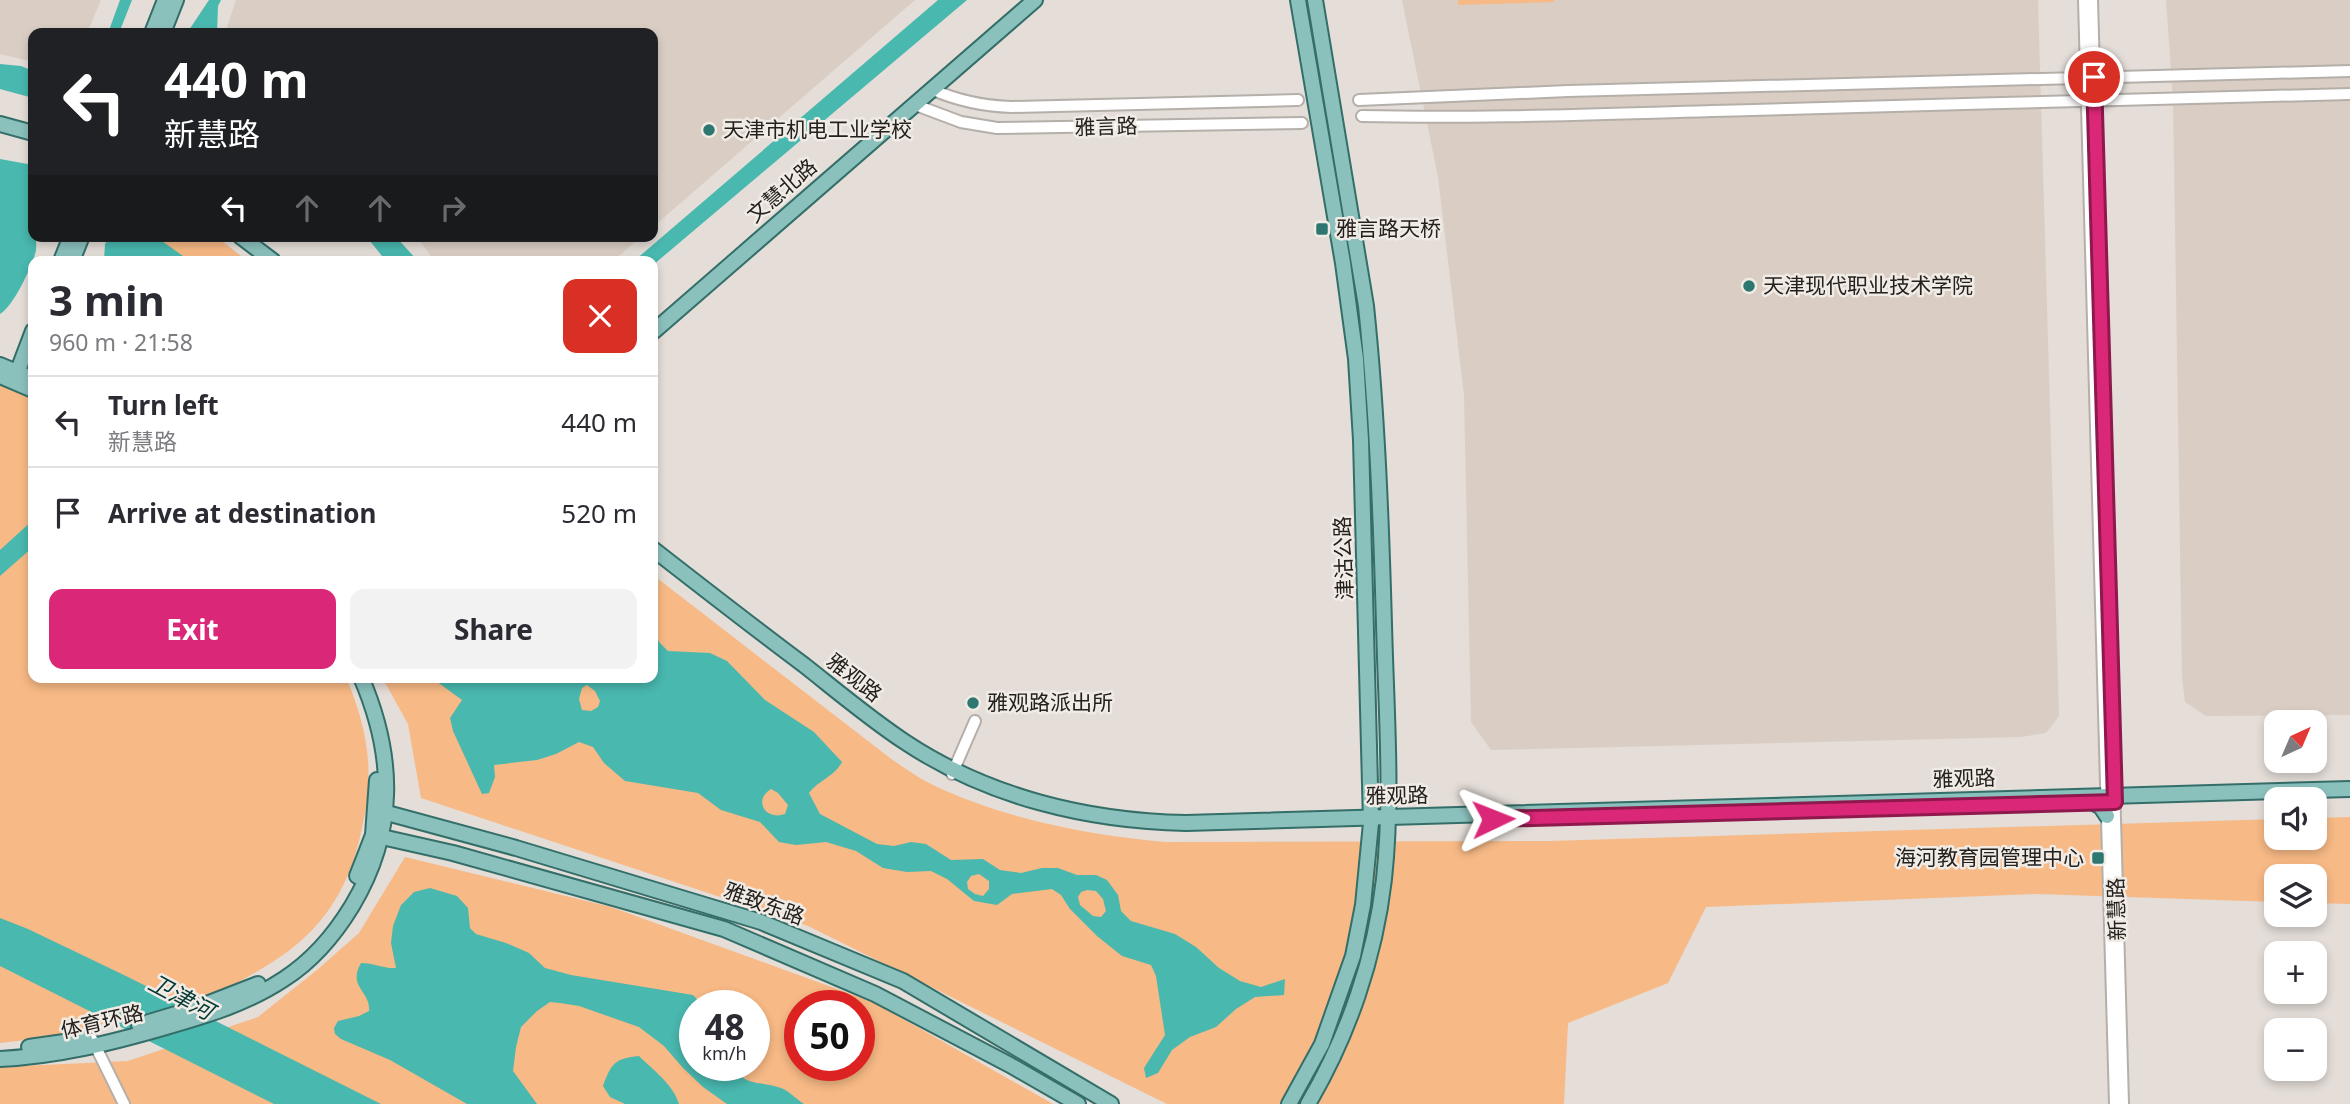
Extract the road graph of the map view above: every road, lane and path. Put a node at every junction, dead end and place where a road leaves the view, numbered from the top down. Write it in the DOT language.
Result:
graph roads {
  1 [pos="165,0"];
  2 [pos="176,0"];
  3 [pos="1022,0"];
  4 [pos="1035,0"];
  5 [pos="1298,0"];
  6 [pos="1315,0"];
  7 [pos="2084,0"];
  8 [pos="2092,0"];
  9 [pos="154,28"];
  10 [pos="165,28"];
  11 [pos="2350,71"];
  12 [pos="2090,77"];
  13 [pos="2027,79"];
  14 [pos="1872,83"];
  15 [pos="931,89"];
  16 [pos="1651,89"];
  17 [pos="2350,94"];
  18 [pos="1433,96"];
  19 [pos="2091,99"];
  20 [pos="1298,100"];
  21 [pos="1359,100"];
  22 [pos="2027,102"];
  23 [pos="913,104"];
  24 [pos="1871,107"];
  25 [pos="1651,113"];
  26 [pos="1362,116"];
  27 [pos="1437,118"];
  28 [pos="1302,123"];
  29 [pos="0,124"];
  30 [pos="0,130"];
  31 [pos="28,132"];
  32 [pos="28,138"];
  33 [pos="248,242"];
  34 [pos="258,242"];
  35 [pos="266,256"];
  36 [pos="276,256"];
  37 [pos="658,317"];
  38 [pos="658,328"];
  39 [pos="28,351"];
  40 [pos="0,365"];
  41 [pos="21,380"];
  42 [pos="658,553"];
  43 [pos="658,559"];
  44 [pos="354,683"];
  45 [pos="364,683"];
  46 [pos="975,721"];
  47 [pos="953,772"];
  48 [pos="2350,789"];
  49 [pos="2350,796"];
  50 [pos="2106,803"];
  51 [pos="381,812"];
  52 [pos="1371,820"];
  53 [pos="1388,820"];
  54 [pos="377,836"];
  55 [pos="205,1011"];
  56 [pos="94,1043"];
  57 [pos="0,1050"];
  58 [pos="0,1059"];
  59 [pos="124,1104"];
  60 [pos="1078,1104"];
  61 [pos="1111,1104"];
  62 [pos="1289,1104"];
  63 [pos="1308,1104"];
  64 [pos="2115,1104"];
  65 [pos="2123,1104"];
  1 -- 9 [label="main road"];
  2 -- 10 [label="main road"];
  3 -- 37 [label="main road, 文慧北路"];
  4 -- 15 [label="main road, 文慧北路"];
  5 -- 52 [label="main road, 津沽公路"];
  6 -- 53 [label="main road, 津沽公路"];
  7 -- 12 [label="street, 新慧路"];
  8 -- 12 [label="street, 新慧路"];
  11 -- 12 [label="street"];
  12 -- 13 [label="street"];
  12 -- 19 [label="street, 新慧路"];
  13 -- 14 [label="street"];
  13 -- 22 [label="street"];
  14 -- 16 [label="street"];
  14 -- 24 [label="street"];
  15 -- 20 [label="street, 雅言路"];
  15 -- 23 [label="main road, 文慧北路"];
  16 -- 18 [label="street"];
  16 -- 25 [label="street"];
  17 -- 19 [label="street"];
  18 -- 21 [label="street"];
  18 -- 27 [label="street"];
  19 -- 22 [label="street"];
  19 -- 50 [label="street, 新慧路"];
  22 -- 24 [label="street"];
  23 -- 28 [label="street, 雅言路"];
  23 -- 38 [label="main road, 文慧北路"];
  24 -- 25 [label="street"];
  25 -- 27 [label="street"];
  26 -- 27 [label="street"];
  29 -- 31 [label="main road"];
  30 -- 32 [label="main road"];
  33 -- 35 [label="main road"];
  34 -- 36 [label="main road"];
  39 -- 41 [label="main road"];
  40 -- 41 [label="main road"];
  42 -- 47 [label="main road, 雅观路"];
  43 -- 47 [label="main road, 雅观路"];
  44 -- 51 [label="main road, 体育环路"];
  45 -- 51 [label="main road, 体育环路"];
  46 -- 47 [label="street"];
  47 -- 52 [label="main road, 雅观路"];
  48 -- 50 [label="main road, 雅观路"];
  49 -- 50 [label="main road, 雅观路"];
  50 -- 53 [label="main road, 雅观路"];
  50 -- 64 [label="street, 新慧路"];
  50 -- 65 [label="street, 新慧路"];
  51 -- 54 [label="main road, 体育环路"];
  51 -- 61 [label="main road, 雅致东路"];
  52 -- 53 [label="main road, 雅观路"];
  52 -- 62 [label="main road, 津沽公路"];
  53 -- 63 [label="main road, 津沽公路"];
  54 -- 55 [label="main road, 体育环路"];
  54 -- 60 [label="main road, 雅致东路"];
  55 -- 56 [label="main road, 体育环路"];
  55 -- 56 [label="main road, 体育环路"];
  56 -- 57 [label="main road, 体育环路"];
  56 -- 58 [label="main road, 体育环路"];
  56 -- 59 [label="street"];
}
